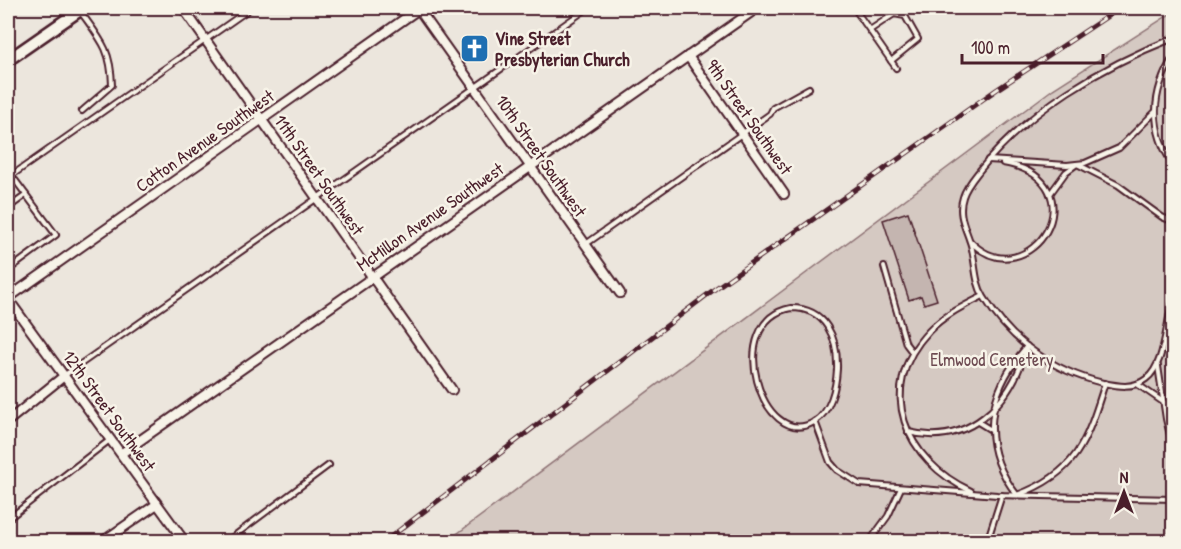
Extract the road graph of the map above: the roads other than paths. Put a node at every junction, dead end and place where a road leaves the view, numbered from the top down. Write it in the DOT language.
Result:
graph roads {
  1 [pos="183,8"];
  2 [pos="251,8"];
  3 [pos="419,8"];
  4 [pos="588,8"];
  5 [pos="757,8"];
  6 [pos="854,8"];
  7 [pos="81,9"];
  8 [pos="870,30"];
  9 [pos="205,39"];
  10 [pos="1173,39"];
  11 [pos="688,56"];
  12 [pos="1173,56"];
  13 [pos="8,60"];
  14 [pos="891,61"];
  15 [pos="896,68"];
  16 [pos="474,87"];
  17 [pos="809,88"];
  18 [pos="82,111"];
  19 [pos="1155,112"];
  20 [pos="261,120"];
  21 [pos="741,133"];
  22 [pos="988,160"];
  23 [pos="1003,163"];
  24 [pos="1077,164"];
  25 [pos="529,166"];
  26 [pos="1173,166"];
  27 [pos="8,178"];
  28 [pos="8,186"];
  29 [pos="784,194"];
  30 [pos="1050,194"];
  31 [pos="26,195"];
  32 [pos="316,198"];
  33 [pos="8,208"];
  34 [pos="1173,222"];
  35 [pos="969,241"];
  36 [pos="586,244"];
  37 [pos="8,256"];
  38 [pos="884,267"];
  39 [pos="372,276"];
  40 [pos="620,294"];
  41 [pos="983,296"];
  42 [pos="8,299"];
  43 [pos="1173,299"];
  44 [pos="1027,346"];
  45 [pos="912,352"];
  46 [pos="1158,365"];
  47 [pos="64,375"];
  48 [pos="1105,383"];
  49 [pos="1136,384"];
  50 [pos="452,390"];
  51 [pos="1163,402"];
  52 [pos="995,406"];
  53 [pos="1173,406"];
  54 [pos="8,421"];
  55 [pos="815,422"];
  56 [pos="977,422"];
  57 [pos="991,430"];
  58 [pos="908,432"];
  59 [pos="112,439"];
  60 [pos="1173,451"];
  61 [pos="122,453"];
  62 [pos="329,465"];
  63 [pos="901,488"];
  64 [pos="974,493"];
  65 [pos="1002,495"];
  66 [pos="1017,495"];
  67 [pos="1173,499"];
  68 [pos="157,504"];
  69 [pos="8,519"];
  70 [pos="102,542"];
  71 [pos="184,542"];
  72 [pos="226,542"];
  73 [pos="869,542"];
  74 [pos="987,542"];
  1 -- 9 [label="street, 11th Street Southwest"];
  2 -- 9 [label="lane"];
  3 -- 16 [label="street, 10th Street Southwest"];
  3 -- 20 [label="street, Cotton Avenue Southwest"];
  4 -- 16 [label="lane"];
  5 -- 11 [label="street, McMillon Avenue Southwest"];
  6 -- 8 [label="lane"];
  7 -- 13 [label="street"];
  7 -- 18 [label="lane"];
  8 -- 14 [label="lane"];
  8 -- 14 [label="lane"];
  9 -- 20 [label="street, 11th Street Southwest"];
  9 -- 27 [label="lane"];
  10 -- 22 [label="lane"];
  11 -- 21 [label="street, 9th Street Southwest"];
  11 -- 25 [label="street, McMillon Avenue Southwest"];
  12 -- 19 [label="lane"];
  14 -- 15 [label="lane"];
  16 -- 25 [label="street, 10th Street Southwest"];
  16 -- 32 [label="lane"];
  17 -- 21 [label="lane"];
  19 -- 24 [label="lane"];
  19 -- 26 [label="lane"];
  20 -- 32 [label="street, 11th Street Southwest"];
  20 -- 42 [label="street, Cotton Avenue Southwest"];
  21 -- 29 [label="street, 9th Street Southwest"];
  21 -- 36 [label="lane"];
  22 -- 23 [label="lane"];
  22 -- 35 [label="lane"];
  23 -- 24 [label="lane"];
  23 -- 30 [label="lane"];
  24 -- 30 [label="lane"];
  24 -- 34 [label="lane"];
  25 -- 36 [label="street, 10th Street Southwest"];
  25 -- 39 [label="street, McMillon Avenue Southwest"];
  28 -- 31 [label="lane"];
  30 -- 35 [label="lane"];
  31 -- 33 [label="lane"];
  31 -- 37 [label="lane"];
  32 -- 39 [label="street, 11th Street Southwest"];
  32 -- 47 [label="lane"];
  35 -- 41 [label="lane"];
  36 -- 40 [label="street, 10th Street Southwest"];
  38 -- 45 [label="lane"];
  39 -- 50 [label="street, 11th Street Southwest"];
  39 -- 61 [label="street, McMillon Avenue Southwest"];
  41 -- 44 [label="lane"];
  41 -- 45 [label="lane"];
  42 -- 47 [label="street, 12th Street Southwest"];
  43 -- 46 [label="lane"];
  44 -- 48 [label="lane"];
  44 -- 52 [label="lane"];
  44 -- 52 [label="lane"];
  45 -- 58 [label="lane"];
  46 -- 49 [label="lane"];
  46 -- 51 [label="lane"];
  47 -- 54 [label="street"];
  47 -- 59 [label="street, 12th Street Southwest"];
  48 -- 49 [label="lane"];
  48 -- 66 [label="lane"];
  49 -- 51 [label="lane"];
  51 -- 53 [label="lane"];
  51 -- 60 [label="lane"];
  52 -- 56 [label="lane"];
  52 -- 57 [label="lane"];
  55 -- 55 [label="lane"];
  55 -- 63 [label="lane"];
  56 -- 57 [label="lane"];
  56 -- 58 [label="lane"];
  57 -- 66 [label="lane"];
  58 -- 64 [label="lane"];
  59 -- 61 [label="street, 12th Street Southwest"];
  59 -- 69 [label="lane"];
  61 -- 68 [label="street, 12th Street Southwest"];
  62 -- 72 [label="lane"];
  63 -- 64 [label="lane"];
  63 -- 73 [label="lane"];
  64 -- 65 [label="lane"];
  65 -- 66 [label="lane"];
  65 -- 74 [label="lane"];
  66 -- 67 [label="lane"];
  68 -- 70 [label="street"];
  68 -- 71 [label="street, 12th Street Southwest"];
}
